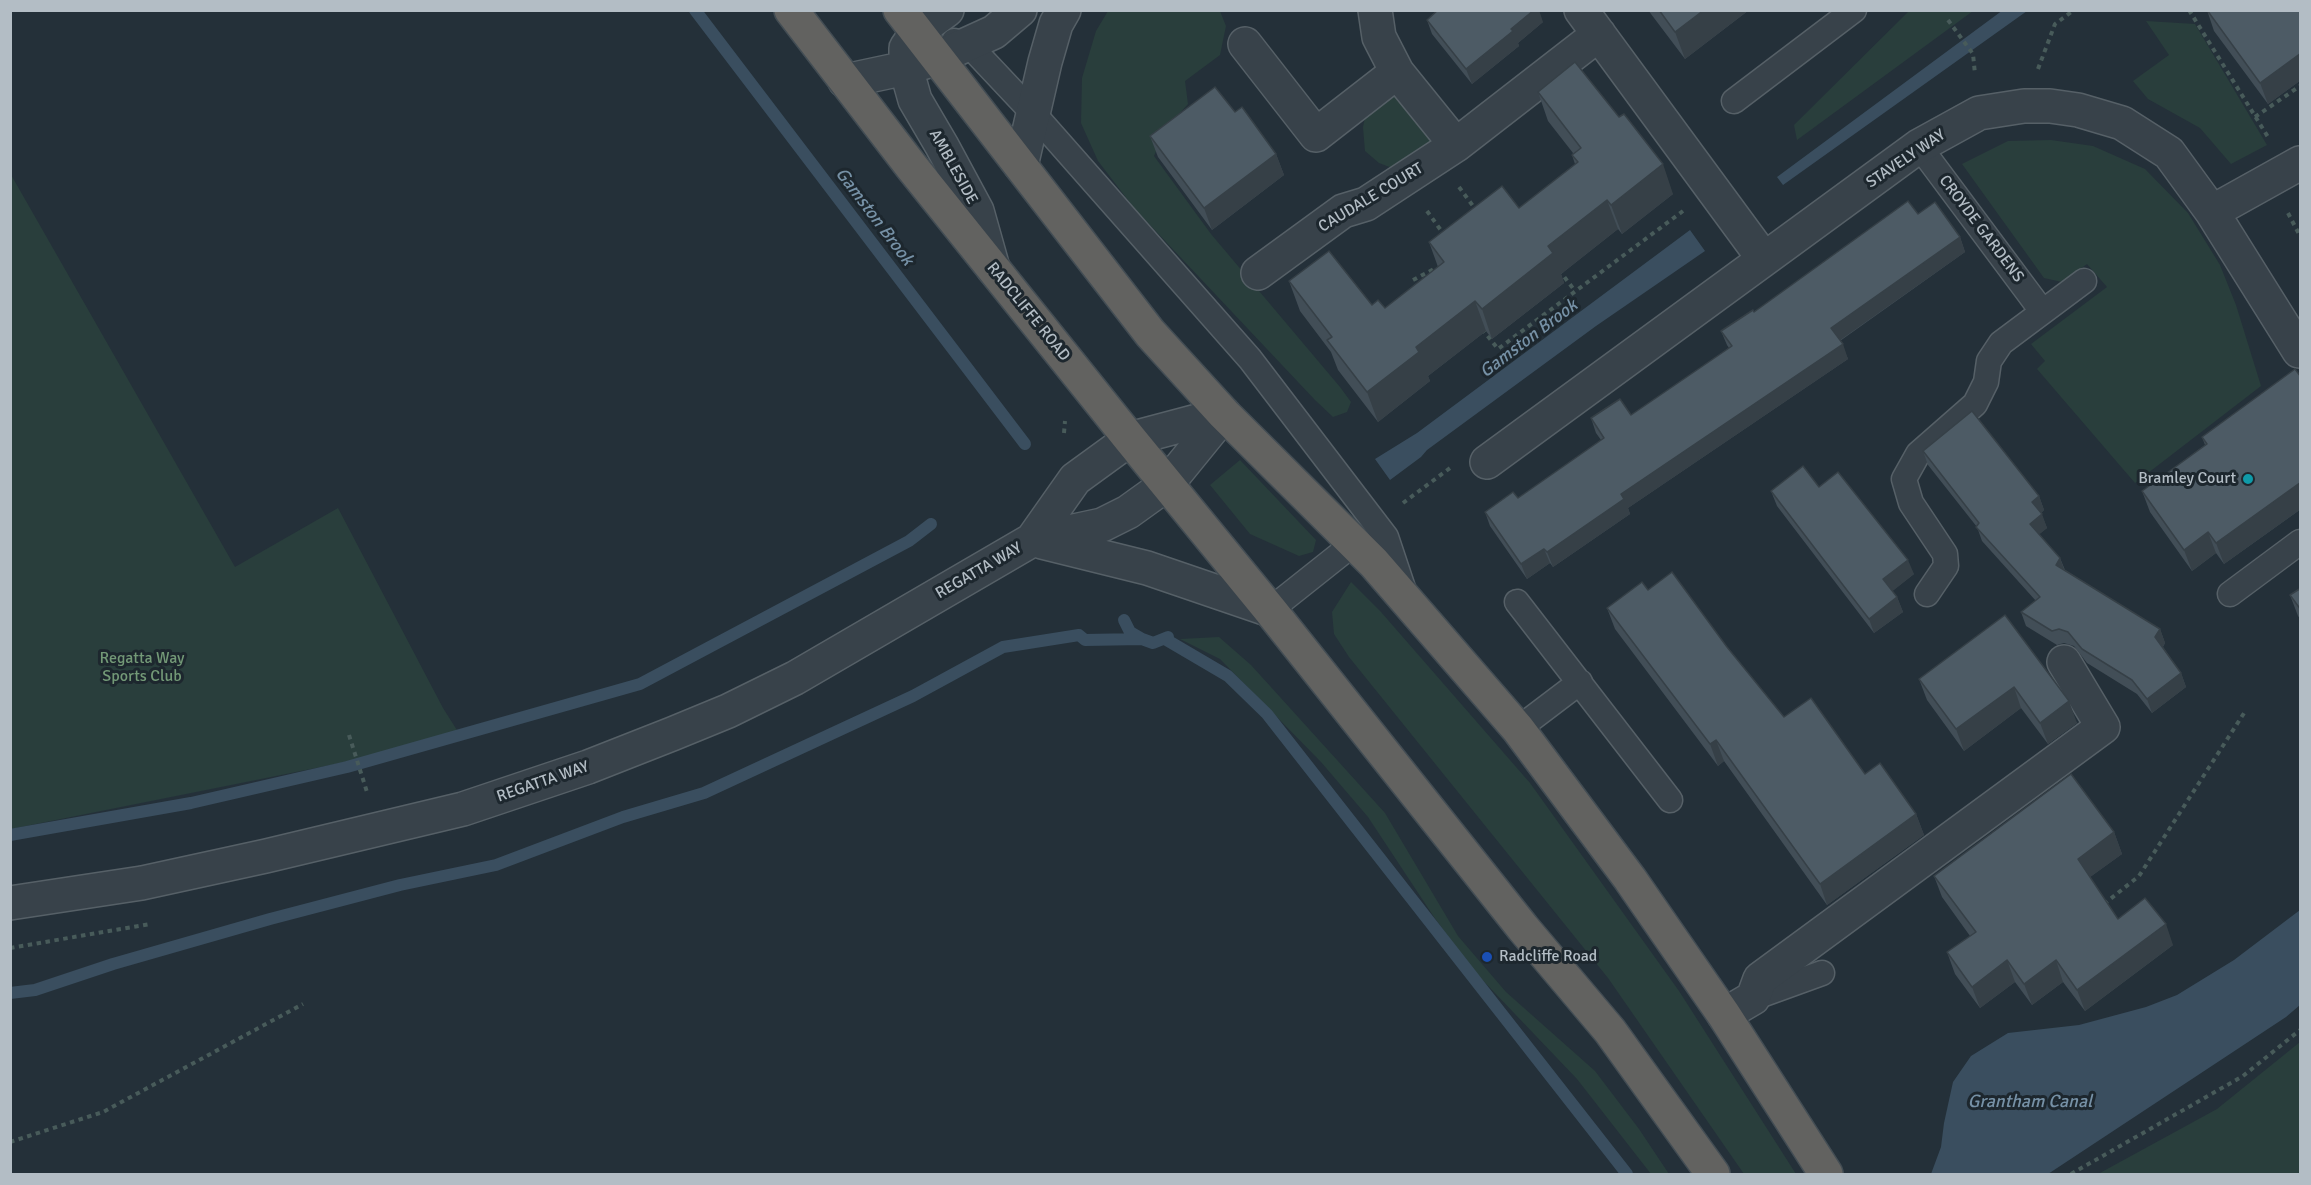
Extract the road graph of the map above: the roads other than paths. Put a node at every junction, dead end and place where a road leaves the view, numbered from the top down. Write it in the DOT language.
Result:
graph roads {
  1 [pos="791,10"];
  2 [pos="947,10"];
  3 [pos="1020,10"];
  4 [pos="1064,10"];
  5 [pos="1375,10"];
  6 [pos="1854,10"];
  7 [pos="908,21"];
  8 [pos="1590,22"];
  9 [pos="968,44"];
  10 [pos="1245,44"];
  11 [pos="937,58"];
  12 [pos="906,68"];
  13 [pos="1397,72"];
  14 [pos="845,81"];
  15 [pos="1734,102"];
  16 [pos="1033,113"];
  17 [pos="1456,145"];
  18 [pos="1919,146"];
  19 [pos="1021,166"];
  20 [pos="2294,166"];
  21 [pos="2212,212"];
  22 [pos="1764,260"];
  23 [pos="993,268"];
  24 [pos="1258,273"];
  25 [pos="2084,281"];
  26 [pos="2042,311"];
  27 [pos="2300,352"];
  28 [pos="1224,414"];
  29 [pos="1130,440"];
  30 [pos="1487,462"];
  31 [pos="1167,484"];
  32 [pos="1032,540"];
  33 [pos="2301,542"];
  34 [pos="1353,544"];
  35 [pos="1927,594"];
  36 [pos="2230,594"];
  37 [pos="1406,597"];
  38 [pos="1517,602"];
  39 [pos="1270,610"];
  40 [pos="2064,662"];
  41 [pos="1580,682"];
  42 [pos="1518,729"];
  43 [pos="1670,800"];
  44 [pos="10,903"];
  45 [pos="1822,973"];
  46 [pos="1754,998"];
  47 [pos="1724,1016"];
  48 [pos="1713,1174"];
  49 [pos="1826,1174"];
  1 -- 14 [label="highway, RADCLIFFE ROAD"];
  2 -- 7 [label="street"];
  3 -- 9 [label="street"];
  4 -- 16 [label="street"];
  5 -- 13 [label="street"];
  6 -- 15 [label="lane"];
  7 -- 9 [label="lane"];
  7 -- 11 [label="highway"];
  7 -- 12 [label="street, AMBLESIDE"];
  8 -- 17 [label="street, CAUDALE COURT"];
  8 -- 22 [label="street"];
  9 -- 11 [label="street"];
  9 -- 16 [label="lane"];
  10 -- 13 [label="street"];
  11 -- 12 [label="street"];
  11 -- 19 [label="highway"];
  12 -- 14 [label="street"];
  12 -- 23 [label="street, AMBLESIDE"];
  13 -- 17 [label="street"];
  14 -- 23 [label="highway, RADCLIFFE ROAD"];
  16 -- 19 [label="street"];
  16 -- 37 [label="lane"];
  17 -- 24 [label="street, CAUDALE COURT"];
  18 -- 21 [label="street, STAVELY WAY"];
  18 -- 22 [label="street, STAVELY WAY"];
  18 -- 26 [label="lane, CROYDE GARDENS"];
  19 -- 28 [label="highway"];
  20 -- 21 [label="street"];
  21 -- 27 [label="street, STAVELY WAY"];
  22 -- 30 [label="street, STAVELY WAY"];
  23 -- 29 [label="highway, RADCLIFFE ROAD"];
  25 -- 26 [label="lane"];
  26 -- 35 [label="lane"];
  28 -- 29 [label="street, REGATTA WAY"];
  28 -- 31 [label="street, REGATTA WAY"];
  28 -- 34 [label="highway"];
  29 -- 31 [label="highway, RADCLIFFE ROAD"];
  29 -- 32 [label="street, REGATTA WAY"];
  31 -- 32 [label="street, REGATTA WAY"];
  31 -- 39 [label="highway, RADCLIFFE ROAD"];
  32 -- 39 [label="street"];
  32 -- 44 [label="street, REGATTA WAY"];
  33 -- 36 [label="lane"];
  34 -- 37 [label="highway"];
  34 -- 39 [label="lane"];
  37 -- 42 [label="highway"];
  38 -- 41 [label="lane"];
  39 -- 48 [label="highway, RADCLIFFE ROAD"];
  40 -- 46 [label="street"];
  41 -- 42 [label="lane"];
  41 -- 43 [label="lane"];
  42 -- 47 [label="highway"];
  45 -- 46 [label="lane"];
  46 -- 47 [label="street"];
  47 -- 49 [label="highway"];
}
